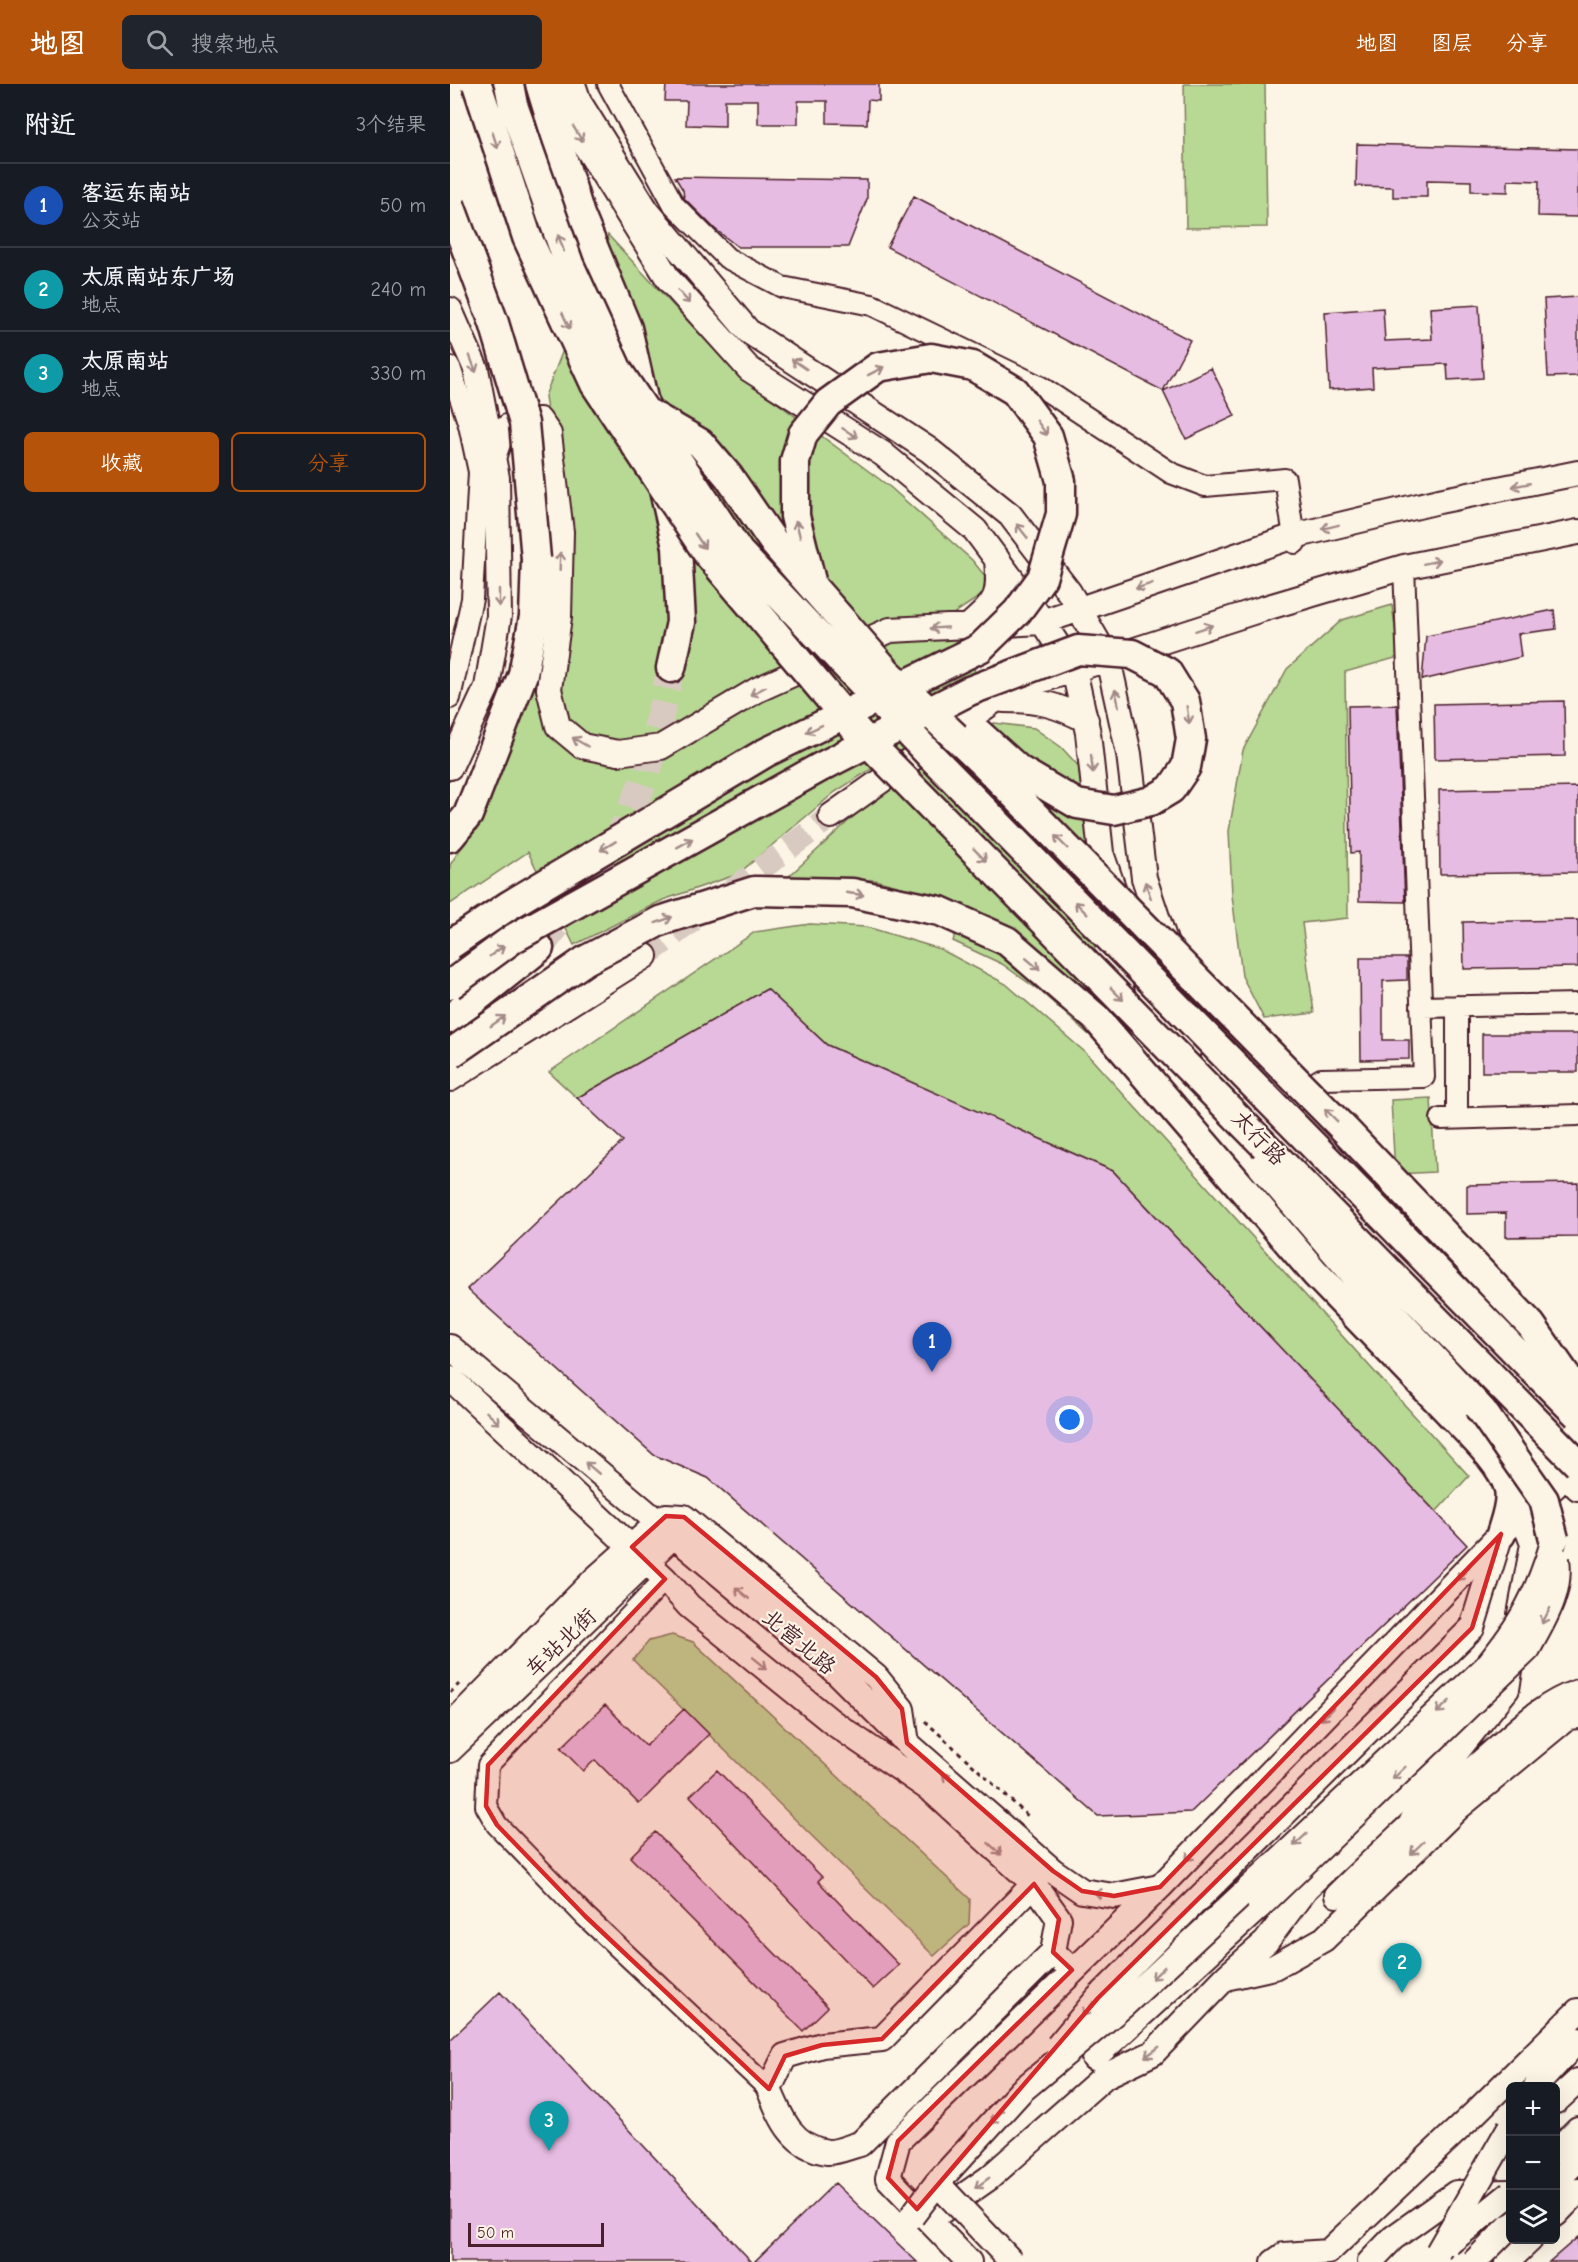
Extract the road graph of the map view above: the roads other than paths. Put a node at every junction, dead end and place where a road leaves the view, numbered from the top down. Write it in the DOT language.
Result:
graph roads {
  1 [pos="477,84"];
  2 [pos="508,84"];
  3 [pos="540,84"];
  4 [pos="547,84"];
  5 [pos="573,84"];
  6 [pos="608,84"];
  7 [pos="450,205"];
  8 [pos="450,310"];
  9 [pos="450,367"];
  10 [pos="644,410"];
  11 [pos="493,459"];
  12 [pos="1578,473"];
  13 [pos="1578,532"];
  14 [pos="1293,533"];
  15 [pos="997,559"];
  16 [pos="1404,567"];
  17 [pos="812,586"];
  18 [pos="1079,609"];
  19 [pos="1042,622"];
  20 [pos="969,626"];
  21 [pos="867,649"];
  22 [pos="1108,659"];
  23 [pos="671,668"];
  24 [pos="1074,670"];
  25 [pos="450,698"];
  26 [pos="996,700"];
  27 [pos="1086,720"];
  28 [pos="450,767"];
  29 [pos="831,816"];
  30 [pos="450,837"];
  31 [pos="450,945"];
  32 [pos="539,948"];
  33 [pos="645,956"];
  34 [pos="450,985"];
  35 [pos="1578,1004"];
  36 [pos="1457,1006"];
  37 [pos="1421,1007"];
  38 [pos="450,1019"];
  39 [pos="1159,1036"];
  40 [pos="450,1054"];
  41 [pos="450,1079"];
  42 [pos="1289,1100"];
  43 [pos="1578,1115"];
  44 [pos="450,1347"];
  45 [pos="450,1378"];
  46 [pos="1578,1391"];
  47 [pos="1452,1415"];
  48 [pos="1578,1415"];
  49 [pos="1575,1476"];
  50 [pos="1507,1485"];
  51 [pos="1523,1514"];
  52 [pos="666,1530"];
  53 [pos="1501,1534"];
  54 [pos="1554,1539"];
  55 [pos="639,1554"];
  56 [pos="716,1572"];
  57 [pos="665,1579"];
  58 [pos="689,1606"];
  59 [pos="1578,1692"];
  60 [pos="1578,1716"];
  61 [pos="450,1726"];
  62 [pos="1476,1729"];
  63 [pos="907,1743"];
  64 [pos="450,1750"];
  65 [pos="1459,1808"];
  66 [pos="1412,1821"];
  67 [pos="1034,1884"];
  68 [pos="1160,1887"];
  69 [pos="1337,1894"];
  70 [pos="1260,1906"];
  71 [pos="1053,1952"];
  72 [pos="1072,1970"];
  73 [pos="1225,1978"];
  74 [pos="1578,2011"];
  75 [pos="1578,2040"];
  76 [pos="1094,2058"];
  77 [pos="1578,2081"];
  78 [pos="1540,2082"];
  79 [pos="769,2089"];
  80 [pos="1022,2091"];
  81 [pos="1560,2097"];
  82 [pos="1578,2129"];
  83 [pos="1506,2134"];
  84 [pos="1506,2146"];
  85 [pos="1560,2147"];
  86 [pos="1578,2159"];
  87 [pos="1560,2177"];
  88 [pos="937,2182"];
  89 [pos="1560,2191"];
  90 [pos="1578,2191"];
  91 [pos="1456,2193"];
  92 [pos="1506,2193"];
  93 [pos="1506,2196"];
  94 [pos="1560,2210"];
  95 [pos="929,2220"];
  96 [pos="1506,2230"];
  97 [pos="1526,2244"];
  98 [pos="1433,2257"];
  99 [pos="1510,2261"];
  100 [pos="956,2262"];
  101 [pos="969,2262"];
  102 [pos="1012,2262"];
  103 [pos="1274,2262"];
  104 [pos="1370,2262"];
  105 [pos="1474,2262"];
  1 -- 39 [label="highway, 太行路, one-way, bridge"];
  10 -- 2 [label="highway, 太行路, one-way, bridge"];
  3 -- 23 [label="highway"];
  4 -- 15 [label="main road, one-way"];
  18 -- 5 [label="main road, one-way"];
  6 -- 14 [label="street"];
  7 -- 30 [label="highway, bridge"];
  8 -- 11 [label="main road, one-way"];
  9 -- 25 [label="street"];
  10 -- 17 [label="highway, bridge"];
  48 -- 10 [label="highway, 太行路, one-way, bridge"];
  20 -- 11 [label="main road, one-way"];
  11 -- 28 [label="main road, one-way"];
  12 -- 14 [label="main road, one-way"];
  16 -- 13 [label="main road, one-way"];
  14 -- 18 [label="main road, one-way"];
  15 -- 19 [label="main road"];
  15 -- 20 [label="main road"];
  22 -- 16 [label="main road, one-way"];
  16 -- 37 [label="street"];
  17 -- 21 [label="highway, bridge"];
  17 -- 31 [label="highway, one-way, bridge"];
  18 -- 19 [label="main road"];
  18 -- 22 [label="main road"];
  19 -- 20 [label="main road"];
  19 -- 24 [label="main road"];
  34 -- 21 [label="highway, one-way, bridge"];
  46 -- 21 [label="highway, one-way, bridge"];
  22 -- 24 [label="main road"];
  42 -- 22 [label="main road, one-way"];
  24 -- 26 [label="main road"];
  24 -- 27 [label="main road"];
  26 -- 27 [label="main road"];
  26 -- 29 [label="main road"];
  27 -- 49 [label="main road, one-way"];
  32 -- 38 [label="highway"];
  33 -- 41 [label="main road"];
  35 -- 36 [label="street"];
  36 -- 37 [label="street"];
  36 -- 43 [label="street"];
  37 -- 42 [label="street"];
  39 -- 49 [label="highway, 太行路, bridge"];
  39 -- 54 [label="highway, bridge"];
  40 -- 47 [label="highway, one-way, bridge"];
  42 -- 46 [label="main road"];
  52 -- 44 [label="main road, 北营北路, one-way"];
  45 -- 55 [label="main road, 北营北路, one-way"];
  47 -- 49 [label="highway, bridge"];
  47 -- 50 [label="highway"];
  49 -- 51 [label="main road"];
  50 -- 51 [label="main road"];
  50 -- 53 [label="highway"];
  51 -- 53 [label="main road"];
  51 -- 62 [label="main road"];
  52 -- 55 [label="main road, 车站北街"];
  52 -- 56 [label="main road, 北营北路"];
  52 -- 63 [label="main road"];
  53 -- 68 [label="main road, one-way"];
  53 -- 80 [label="main road, one-way, bridge"];
  54 -- 70 [label="main road, one-way, bridge"];
  54 -- 80 [label="main road, one-way, bridge"];
  55 -- 57 [label="main road, 北营北路"];
  55 -- 61 [label="main road"];
  55 -- 64 [label="main road, 车站北街"];
  56 -- 58 [label="main road"];
  63 -- 56 [label="main road, 北营北路, one-way"];
  57 -- 58 [label="main road, 北营北路"];
  57 -- 79 [label="street"];
  58 -- 67 [label="main road, 北营北路, one-way"];
  59 -- 66 [label="main road"];
  60 -- 65 [label="main road"];
  62 -- 66 [label="main road"];
  62 -- 73 [label="main road"];
  68 -- 63 [label="main road, 北营北路, one-way"];
  65 -- 66 [label="main road"];
  65 -- 73 [label="main road, one-way"];
  66 -- 69 [label="main road"];
  67 -- 71 [label="main road, 北营北路"];
  67 -- 79 [label="main road"];
  68 -- 72 [label="main road"];
  70 -- 73 [label="main road"];
  70 -- 76 [label="main road"];
  71 -- 72 [label="main road"];
  71 -- 79 [label="main road"];
  72 -- 95 [label="main road"];
  73 -- 95 [label="main road, one-way"];
  74 -- 103 [label="main road"];
  75 -- 78 [label="main road"];
  77 -- 81 [label="main road"];
  80 -- 88 [label="main road, one-way, bridge"];
  82 -- 85 [label="main road"];
  83 -- 98 [label="main road, bridge"];
  84 -- 91 [label="main road, bridge"];
  86 -- 87 [label="main road"];
  88 -- 100 [label="main road, bridge"];
  88 -- 102 [label="main road, bridge"];
  89 -- 90 [label="main road"];
  90 -- 94 [label="main road"];
  91 -- 92 [label="main road"];
  91 -- 104 [label="main road"];
  93 -- 98 [label="main road, bridge"];
  95 -- 101 [label="main road"];
  96 -- 105 [label="main road, bridge"];
  97 -- 99 [label="main road"];
}
